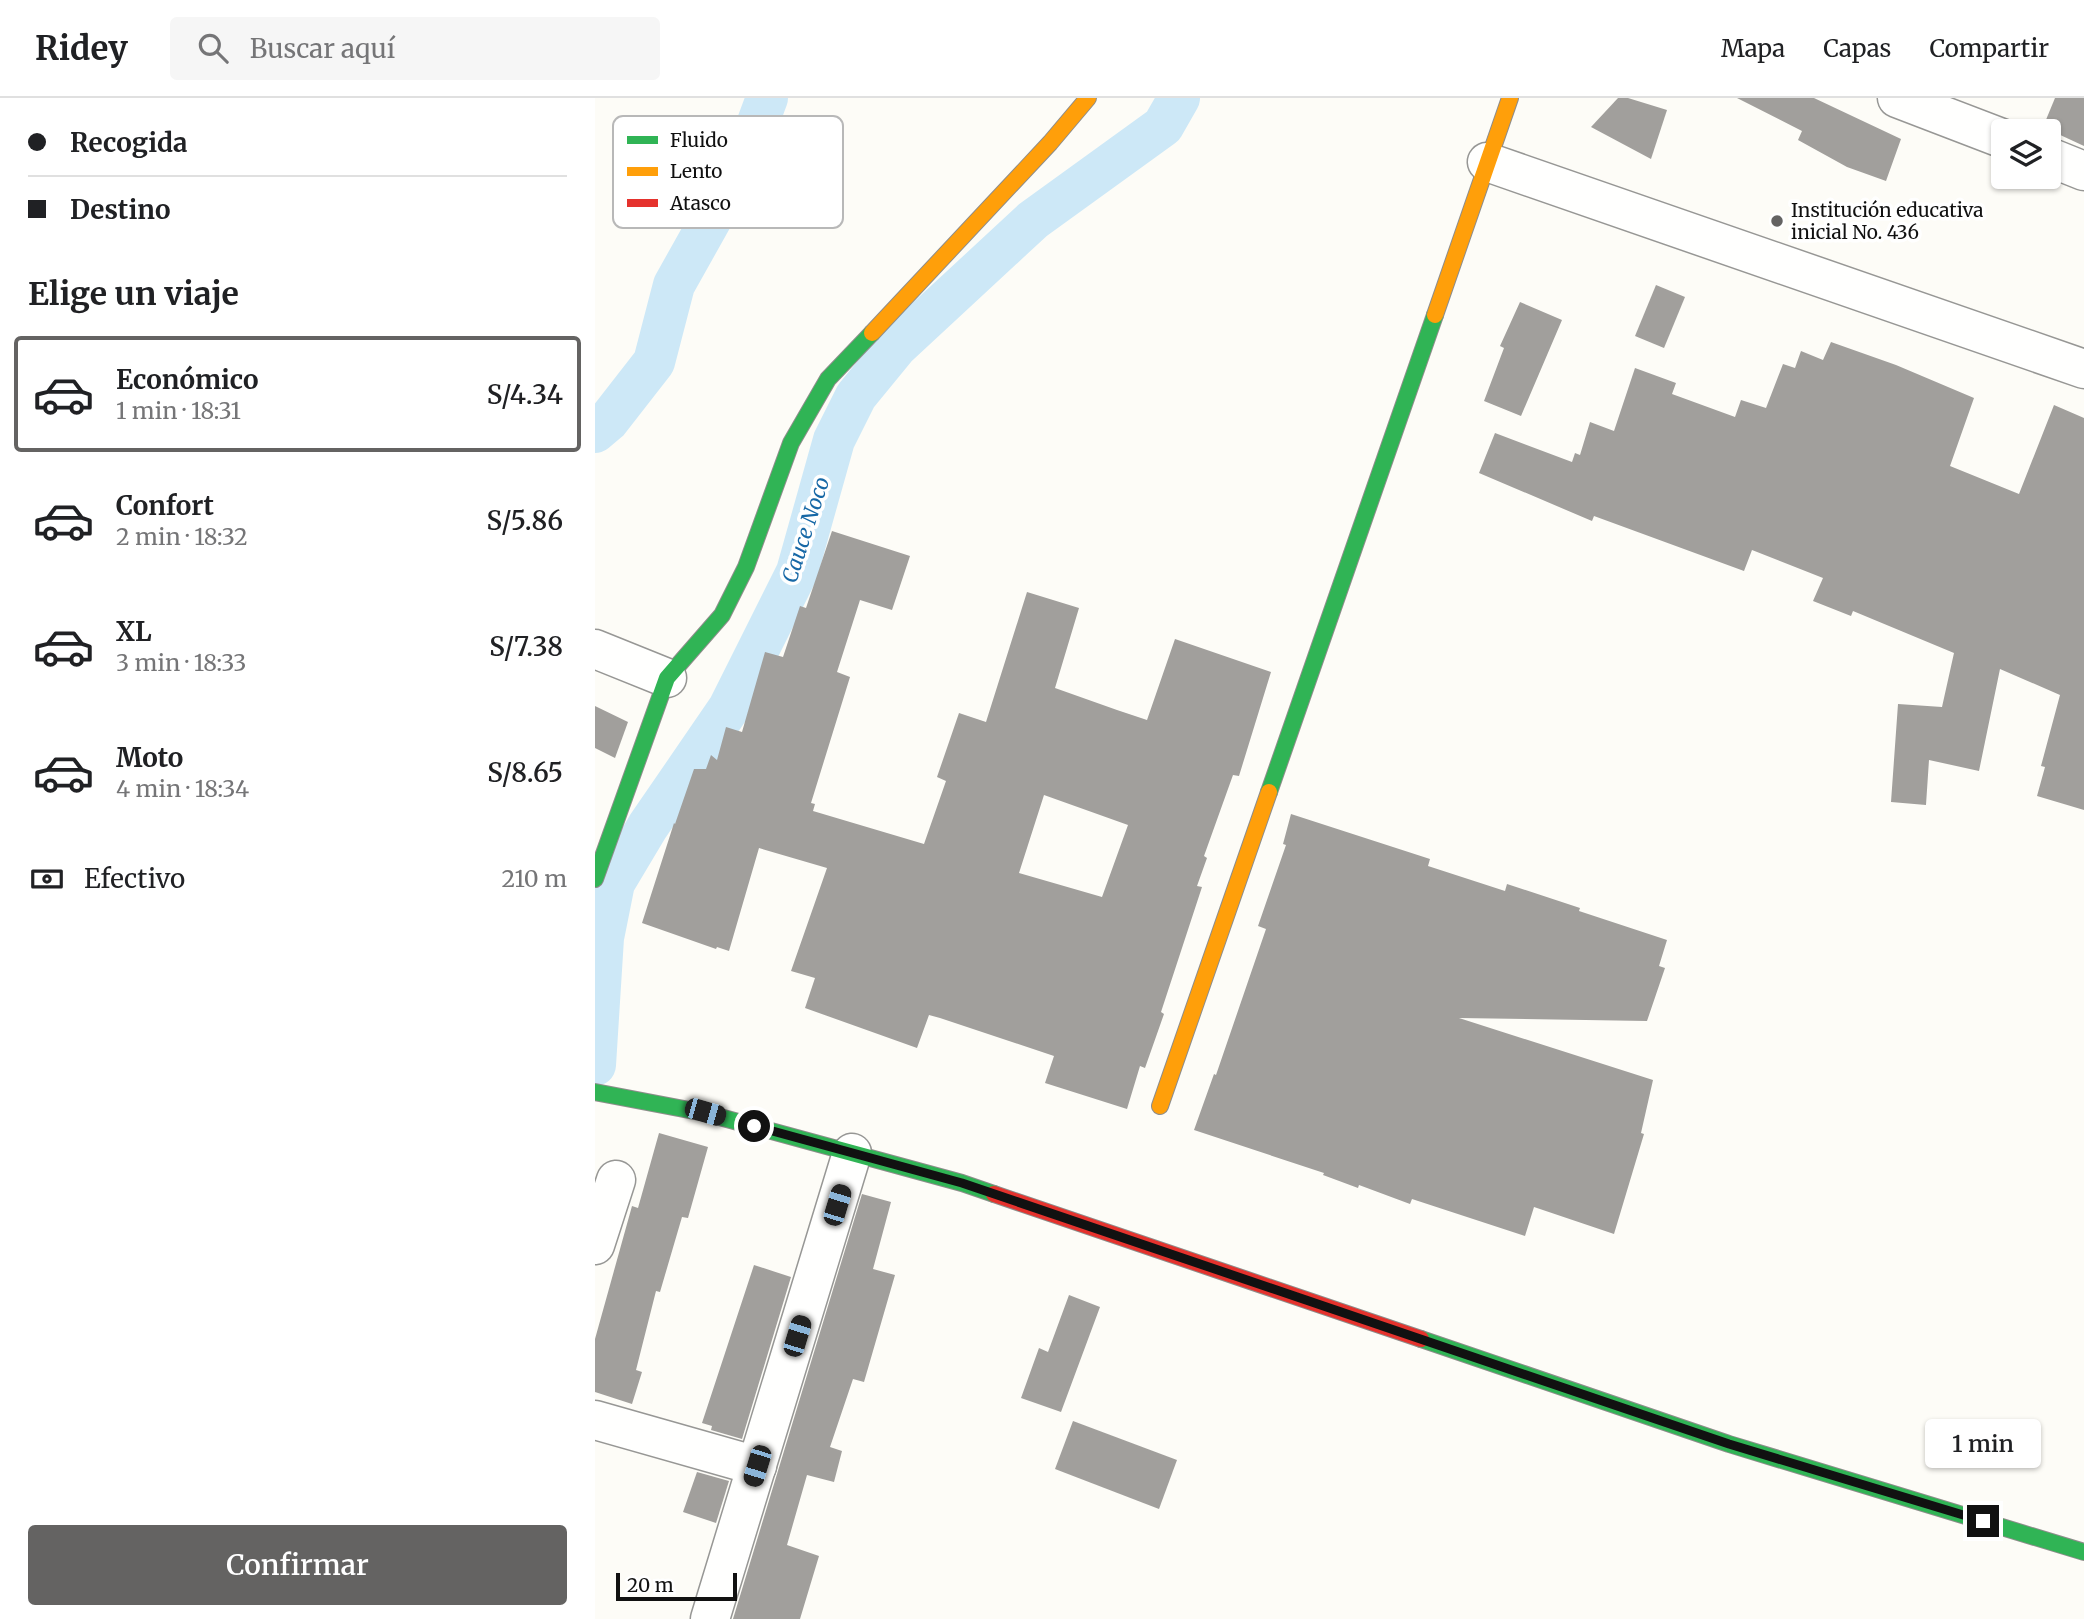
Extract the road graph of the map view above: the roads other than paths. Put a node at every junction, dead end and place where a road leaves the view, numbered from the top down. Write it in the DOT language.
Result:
graph roads {
  1 [pos="1088,98"];
  2 [pos="1510,98"];
  3 [pos="1897,98"];
  4 [pos="1991,134"];
  5 [pos="1487,162"];
  6 [pos="2061,162"];
  7 [pos="2084,171"];
  8 [pos="2082,363"];
  9 [pos="595,649"];
  10 [pos="667,678"];
  11 [pos="595,878"];
  12 [pos="595,1092"];
  13 [pos="1160,1106"];
  14 [pos="852,1153"];
  15 [pos="617,1180"];
  16 [pos="595,1245"];
  17 [pos="595,1420"];
  18 [pos="757,1466"];
  19 [pos="2084,1552"];
  20 [pos="710,1619"];
  1 -- 10 [label="street"];
  2 -- 5 [label="street"];
  3 -- 4 [label="street"];
  5 -- 8 [label="street"];
  5 -- 13 [label="street"];
  6 -- 7 [label="street"];
  9 -- 10 [label="street"];
  10 -- 11 [label="street"];
  12 -- 14 [label="street"];
  14 -- 18 [label="street"];
  14 -- 19 [label="street"];
  15 -- 16 [label="street"];
  17 -- 18 [label="street"];
  18 -- 20 [label="street"];
}
